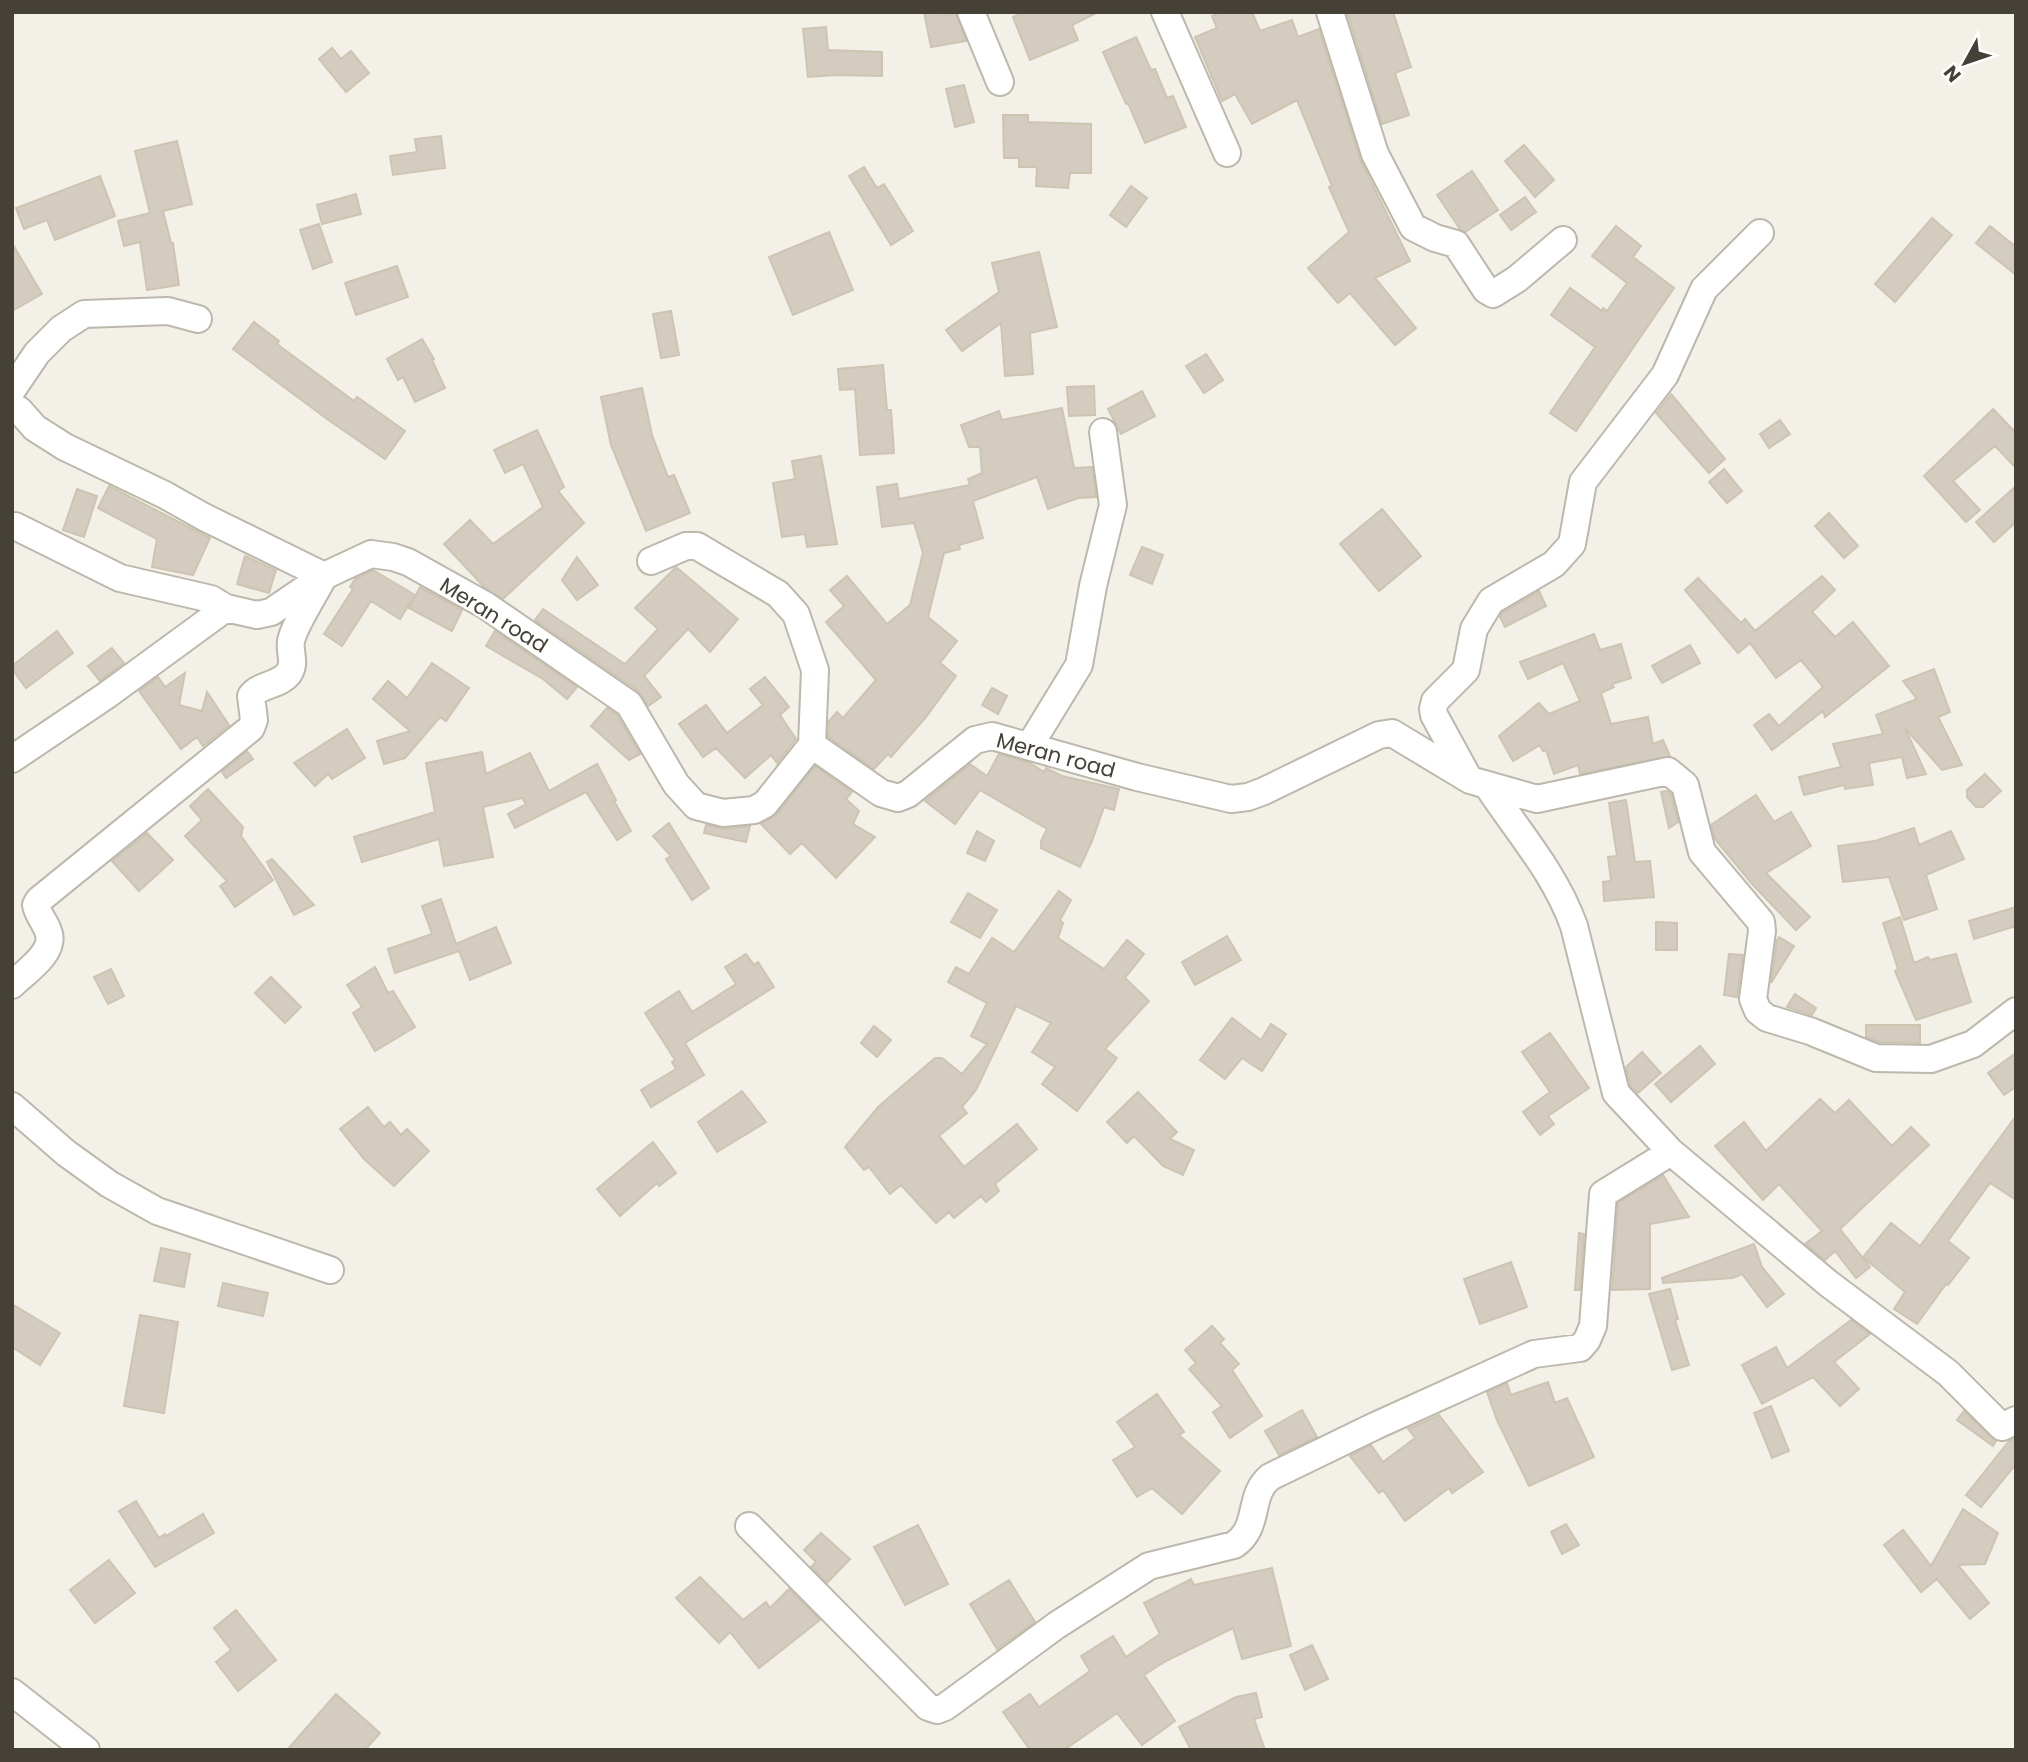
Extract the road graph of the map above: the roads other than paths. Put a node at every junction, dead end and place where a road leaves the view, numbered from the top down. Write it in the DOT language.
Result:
graph roads {
  1 [pos="971,12"];
  2 [pos="1165,12"];
  3 [pos="1330,12"];
  4 [pos="1000,82"];
  5 [pos="1227,153"];
  6 [pos="1760,233"];
  7 [pos="1563,240"];
  8 [pos="198,319"];
  9 [pos="12,390"];
  10 [pos="12,406"];
  11 [pos="1102,432"];
  12 [pos="12,527"];
  13 [pos="651,561"];
  14 [pos="324,576"];
  15 [pos="226,608"];
  16 [pos="812,745"];
  17 [pos="1030,745"];
  18 [pos="12,759"];
  19 [pos="1478,783"];
  20 [pos="12,985"];
  21 [pos="2016,1010"];
  22 [pos="12,1106"];
  23 [pos="1671,1152"];
  24 [pos="330,1270"];
  25 [pos="2016,1420"];
  26 [pos="749,1526"];
  27 [pos="12,1692"];
  28 [pos="86,1750"];
  1 -- 4 [label="street"];
  2 -- 5 [label="street"];
  3 -- 7 [label="street"];
  6 -- 19 [label="street"];
  8 -- 9 [label="street"];
  10 -- 14 [label="street"];
  11 -- 17 [label="street"];
  12 -- 15 [label="street, Meran road"];
  13 -- 16 [label="street"];
  14 -- 15 [label="street, Meran road"];
  14 -- 16 [label="street, Meran road"];
  14 -- 20 [label="street"];
  15 -- 18 [label="street"];
  16 -- 17 [label="street, Meran road"];
  17 -- 19 [label="street, Meran road"];
  19 -- 21 [label="street, Meran road"];
  19 -- 23 [label="street"];
  22 -- 24 [label="street"];
  23 -- 25 [label="street"];
  23 -- 26 [label="street"];
  27 -- 28 [label="street"];
}
